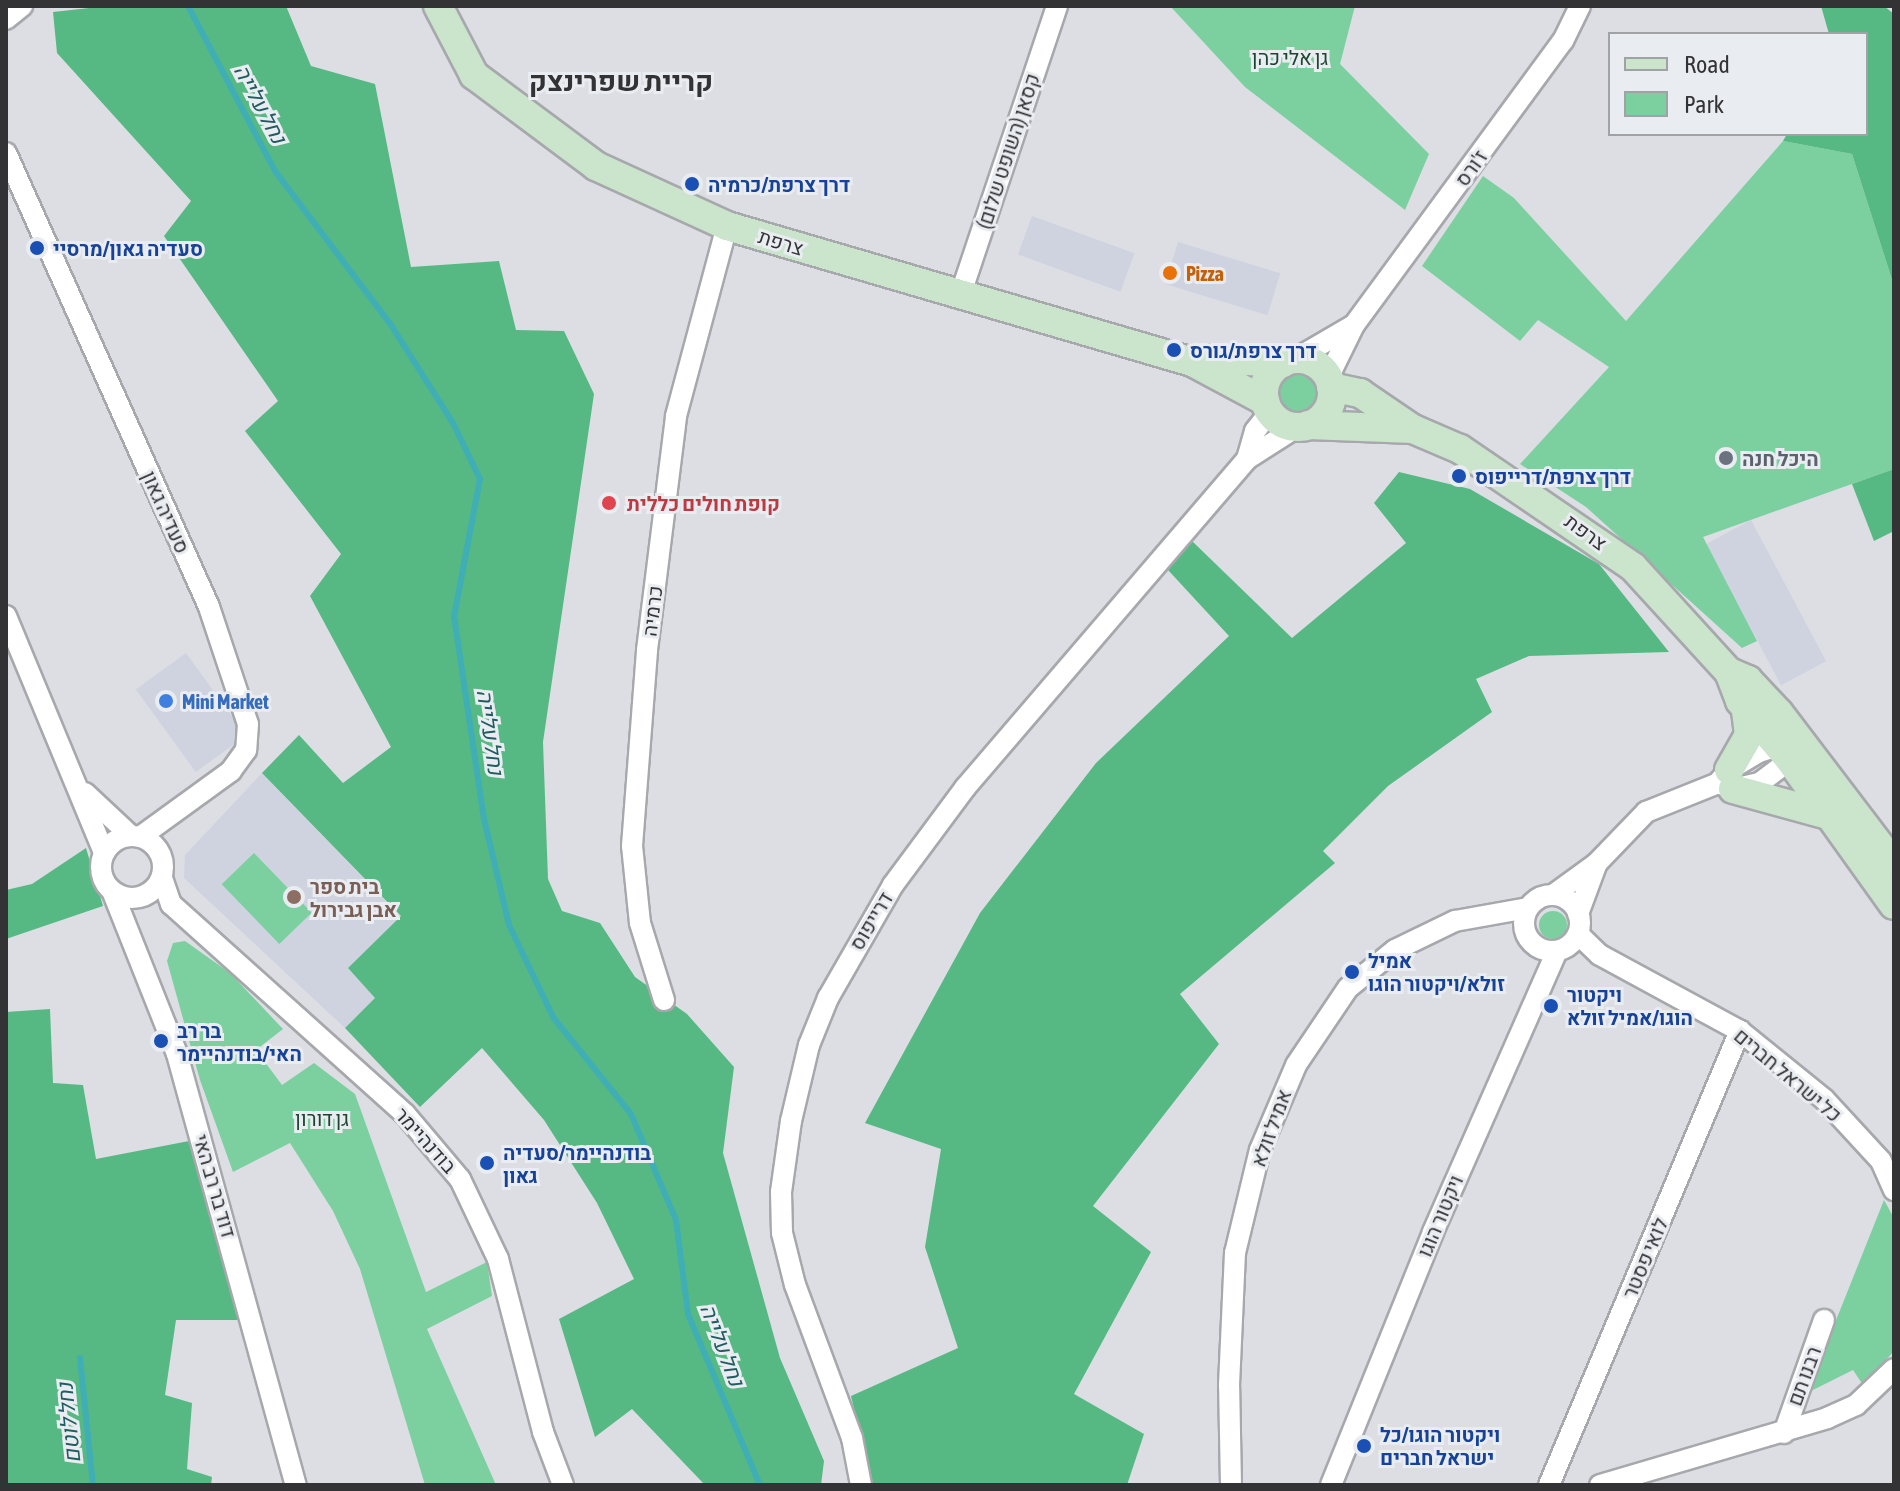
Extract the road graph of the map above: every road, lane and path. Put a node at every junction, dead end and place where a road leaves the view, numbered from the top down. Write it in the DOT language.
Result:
graph roads {
  1 [pos="22,6"];
  2 [pos="438,6"];
  3 [pos="1057,6"];
  4 [pos="1580,6"];
  5 [pos="6,19"];
  6 [pos="6,153"];
  7 [pos="727,226"];
  8 [pos="960,296"];
  9 [pos="1354,325"];
  10 [pos="1288,361"];
  11 [pos="1194,363"];
  12 [pos="1330,382"];
  13 [pos="1268,406"];
  14 [pos="1303,426"];
  15 [pos="1413,429"];
  16 [pos="1247,459"];
  17 [pos="6,616"];
  18 [pos="1729,672"];
  19 [pos="1746,709"];
  20 [pos="1789,748"];
  21 [pos="71,777"];
  22 [pos="1727,781"];
  23 [pos="1832,816"];
  24 [pos="136,836"];
  25 [pos="104,853"];
  26 [pos="1597,863"];
  27 [pos="1894,864"];
  28 [pos="162,878"];
  29 [pos="113,893"];
  30 [pos="1553,895"];
  31 [pos="1894,905"];
  32 [pos="1528,908"];
  33 [pos="1578,924"];
  34 [pos="1557,951"];
  35 [pos="664,1000"];
  36 [pos="1740,1031"];
  37 [pos="1894,1190"];
  38 [pos="1824,1320"];
  39 [pos="1894,1369"];
  40 [pos="1784,1433"];
  41 [pos="296,1485"];
  42 [pos="563,1485"];
  43 [pos="861,1485"];
  44 [pos="1231,1485"];
  45 [pos="1331,1485"];
  46 [pos="1549,1485"];
  47 [pos="1600,1485"];
  1 -- 5 [label="street"];
  2 -- 7 [label="street, צרפת"];
  3 -- 8 [label="street, קסאן (השופט שלום)"];
  4 -- 9 [label="street, ז'ורס"];
  6 -- 24 [label="street, סעדיה גאון"];
  7 -- 8 [label="street, צרפת"];
  7 -- 35 [label="street, כרמיה"];
  8 -- 11 [label="street, צרפת"];
  9 -- 10 [label="street, ז'ורס"];
  9 -- 12 [label="street, ז'ורס"];
  10 -- 11 [label="street, צרפת"];
  10 -- 12 [label="street"];
  10 -- 13 [label="street"];
  11 -- 13 [label="street, צרפת"];
  12 -- 14 [label="street"];
  12 -- 15 [label="street, צרפת"];
  13 -- 14 [label="street"];
  13 -- 16 [label="street, דרייפוס"];
  14 -- 15 [label="street, צרפת"];
  14 -- 16 [label="street, דרייפוס"];
  15 -- 18 [label="street, צרפת"];
  16 -- 43 [label="street, דרייפוס"];
  17 -- 21 [label="street"];
  18 -- 19 [label="street, צרפת"];
  18 -- 20 [label="street, צרפת"];
  19 -- 20 [label="street, צרפת"];
  19 -- 22 [label="street"];
  20 -- 22 [label="street"];
  20 -- 23 [label="street, צרפת"];
  20 -- 27 [label="street, צרפת"];
  21 -- 24 [label="street"];
  21 -- 25 [label="street"];
  22 -- 23 [label="street"];
  22 -- 26 [label="street"];
  23 -- 31 [label="street, צרפת"];
  24 -- 25 [label="street"];
  24 -- 28 [label="street"];
  25 -- 29 [label="street"];
  26 -- 30 [label="street"];
  26 -- 33 [label="street"];
  28 -- 29 [label="street"];
  28 -- 42 [label="street, בודנהיימר"];
  29 -- 41 [label="street, דוד בר רב האי"];
  30 -- 32 [label="street"];
  30 -- 33 [label="street"];
  32 -- 34 [label="street"];
  32 -- 44 [label="street, אמיל זולא"];
  33 -- 34 [label="street"];
  33 -- 36 [label="street, כל ישראל חברים"];
  34 -- 45 [label="street, ויקטור הוגו"];
  36 -- 37 [label="street, כל ישראל חברים"];
  36 -- 46 [label="street, לואי פסטר"];
  38 -- 40 [label="street, רבנו תם"];
  39 -- 40 [label="street"];
  40 -- 47 [label="street"];
}
